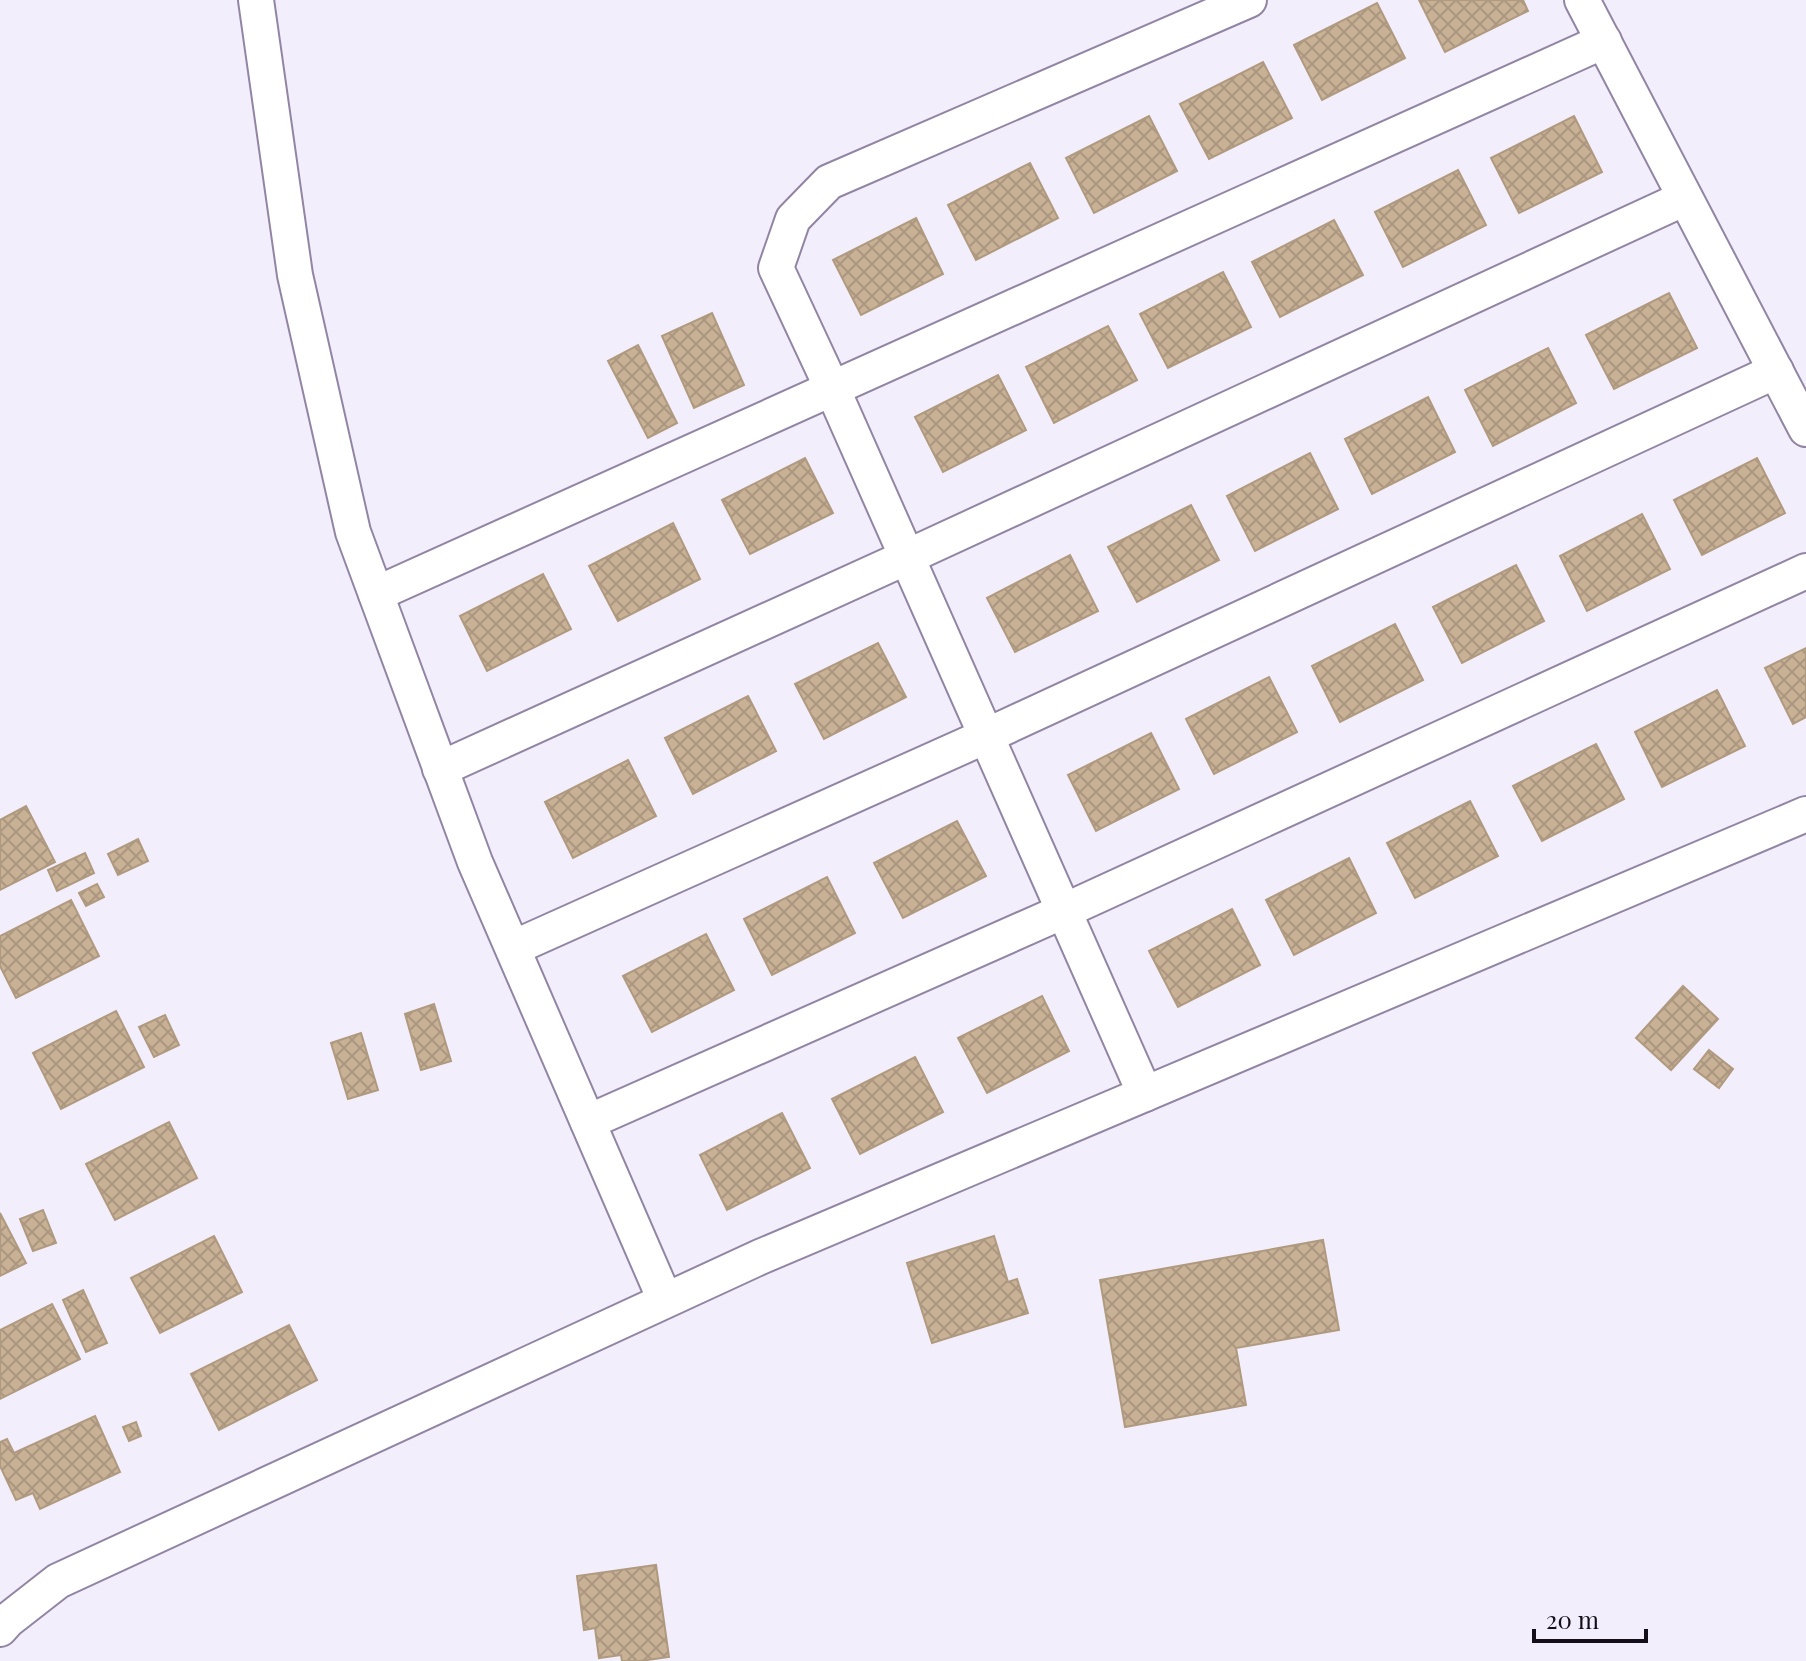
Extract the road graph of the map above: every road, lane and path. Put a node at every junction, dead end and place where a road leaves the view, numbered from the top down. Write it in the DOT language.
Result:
graph roads {
  1 [pos="256,0"];
  2 [pos="1249,0"];
  3 [pos="1582,0"];
  4 [pos="1604,41"];
  5 [pos="1685,198"];
  6 [pos="1776,371"];
  7 [pos="832,388"];
  8 [pos="1806,429"];
  9 [pos="907,557"];
  10 [pos="1806,571"];
  11 [pos="376,594"];
  12 [pos="986,736"];
  13 [pos="440,769"];
  14 [pos="1806,814"];
  15 [pos="1064,911"];
  16 [pos="513,948"];
  17 [pos="1145,1094"];
  18 [pos="588,1122"];
  19 [pos="665,1300"];
  20 [pos="3,1616"];
  1 -- 11 [label="street"];
  2 -- 7 [label="street"];
  3 -- 4 [label="street"];
  4 -- 5 [label="street"];
  4 -- 7 [label="street"];
  5 -- 6 [label="street"];
  5 -- 9 [label="street"];
  6 -- 8 [label="street"];
  6 -- 12 [label="street"];
  7 -- 9 [label="street"];
  7 -- 11 [label="street"];
  9 -- 12 [label="street"];
  9 -- 13 [label="street"];
  10 -- 15 [label="street"];
  11 -- 13 [label="street"];
  12 -- 15 [label="street"];
  12 -- 16 [label="street"];
  13 -- 16 [label="street"];
  14 -- 17 [label="street"];
  15 -- 17 [label="street"];
  15 -- 18 [label="street"];
  16 -- 18 [label="street"];
  17 -- 19 [label="street"];
  18 -- 19 [label="street"];
  19 -- 20 [label="street"];
}
